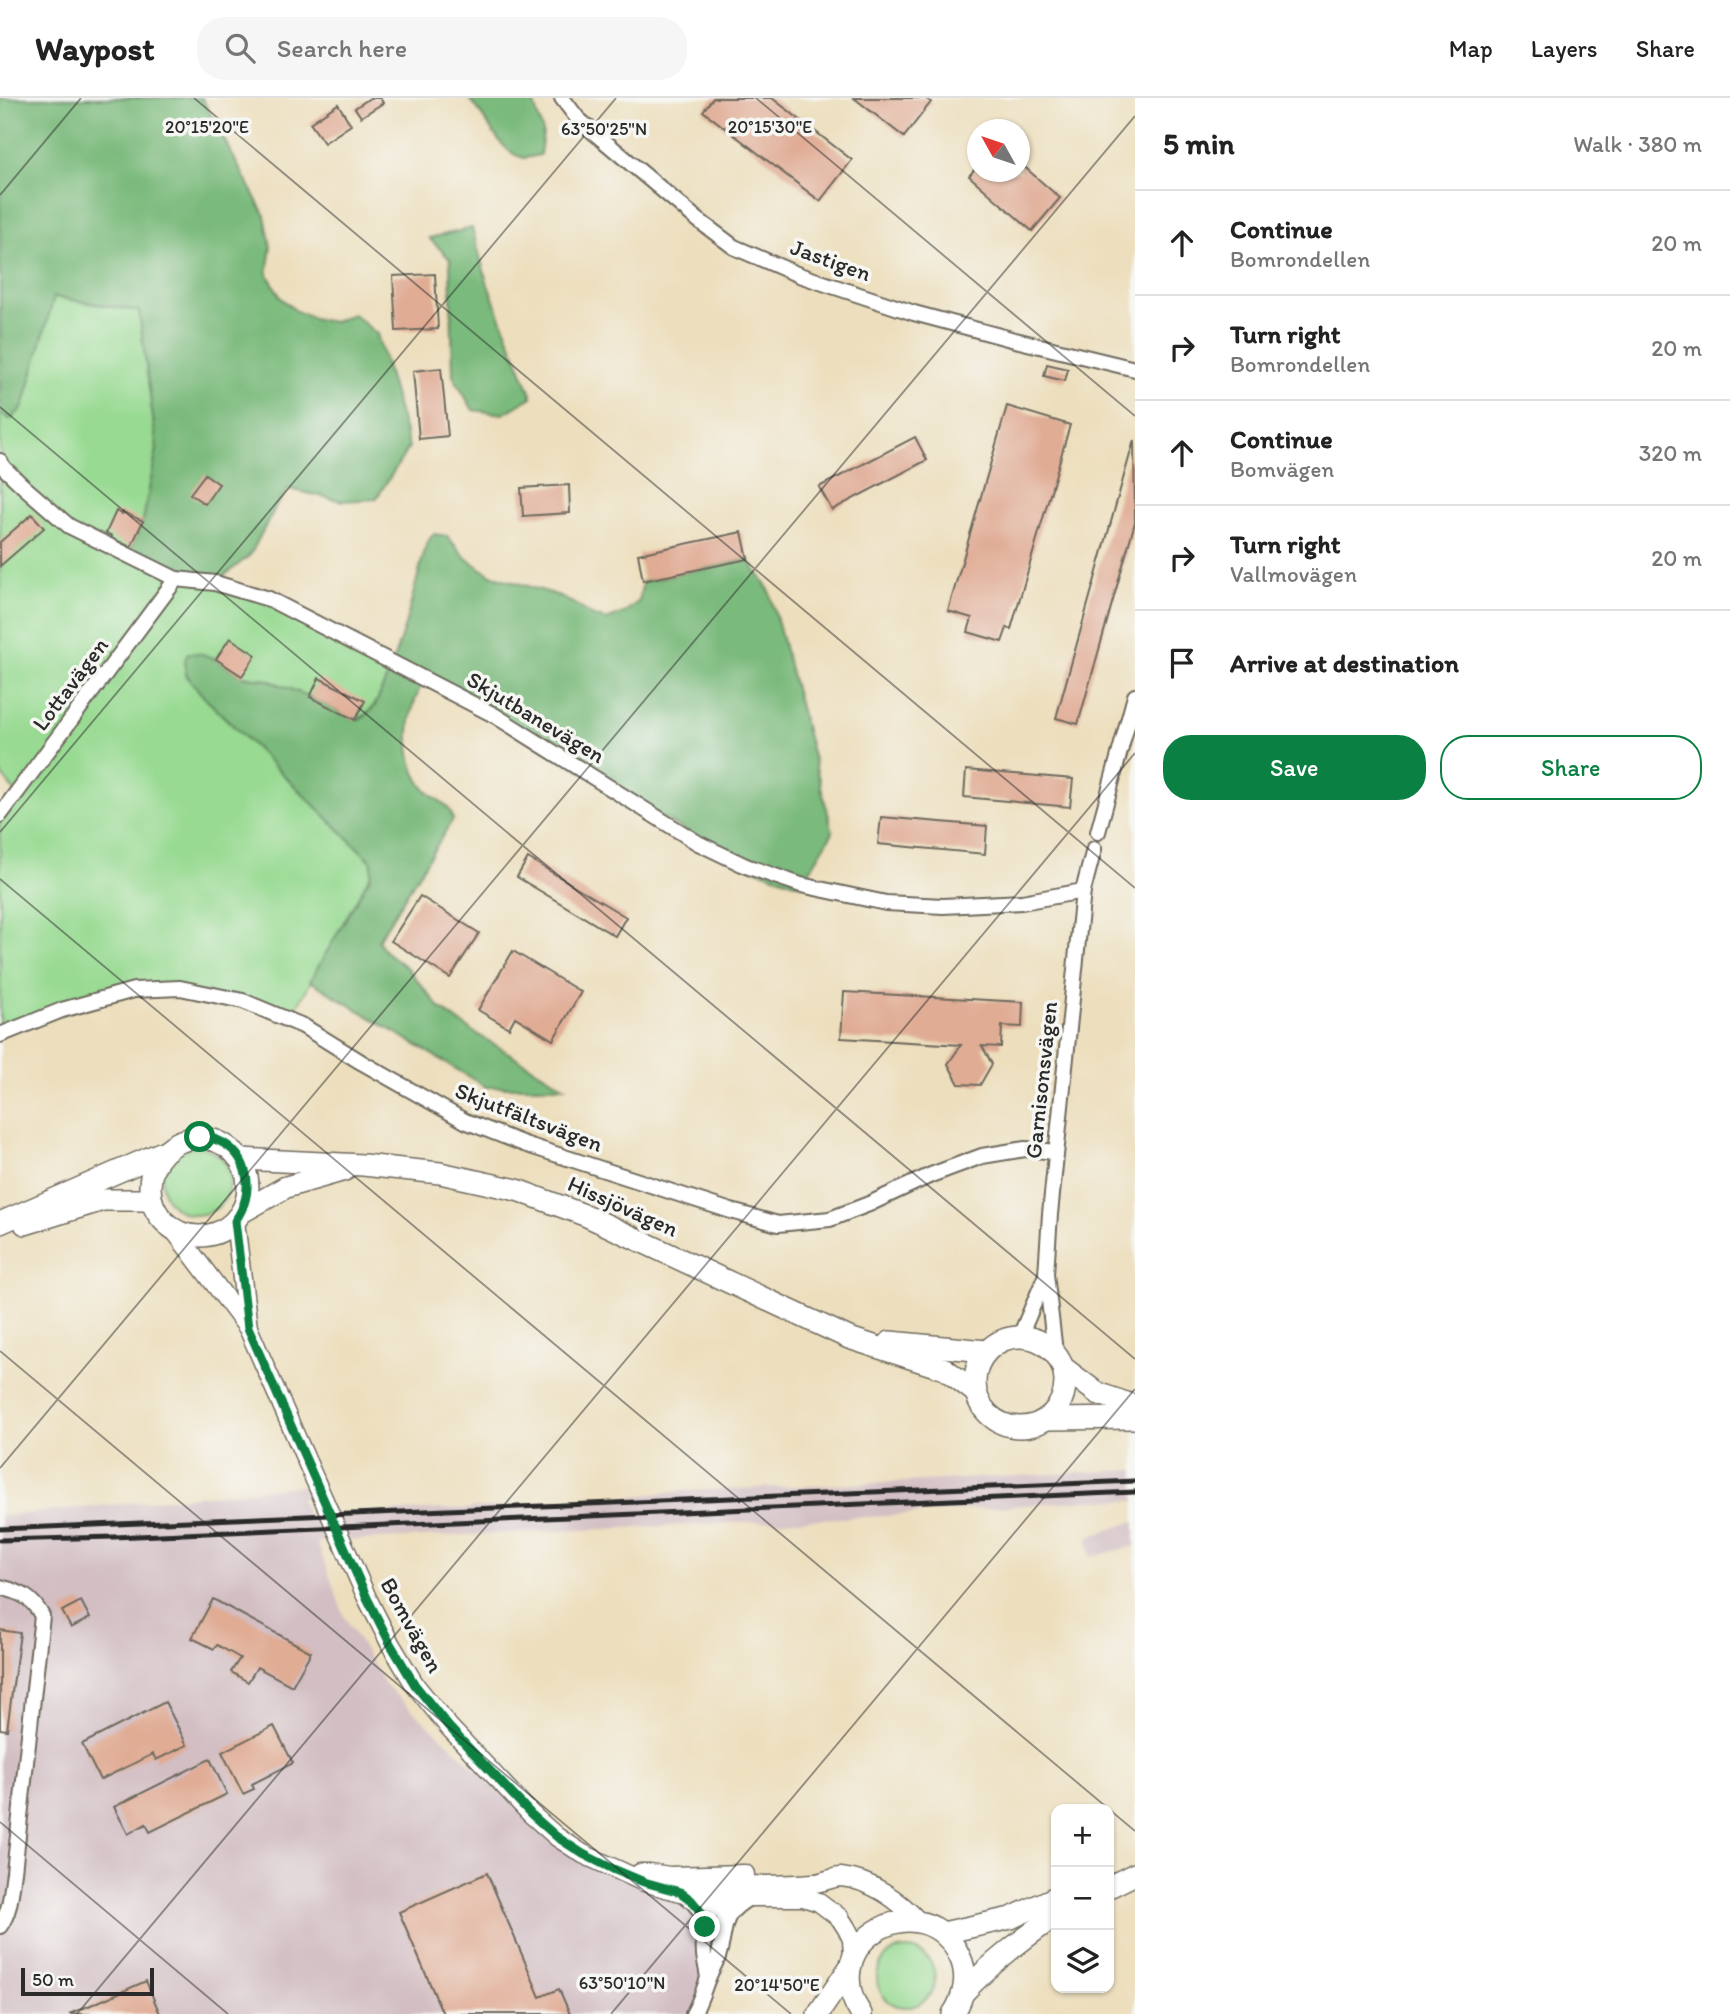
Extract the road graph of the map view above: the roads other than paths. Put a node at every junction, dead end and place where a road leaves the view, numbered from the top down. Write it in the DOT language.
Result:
graph roads {
  1 [pos="562,98"];
  2 [pos="1135,369"];
  3 [pos="0,461"];
  4 [pos="176,579"];
  5 [pos="1135,696"];
  6 [pos="0,815"];
  7 [pos="1098,832"];
  8 [pos="1094,849"];
  9 [pos="1083,891"];
  10 [pos="0,1035"];
  11 [pos="163,1152"];
  12 [pos="1056,1152"];
  13 [pos="240,1159"];
  14 [pos="363,1165"];
  15 [pos="151,1200"];
  16 [pos="239,1216"];
  17 [pos="0,1223"];
  18 [pos="174,1230"];
  19 [pos="0,1232"];
  20 [pos="1046,1274"];
  21 [pos="248,1328"];
  22 [pos="1020,1336"];
  23 [pos="849,1338"];
  24 [pos="986,1351"];
  25 [pos="1059,1360"];
  26 [pos="975,1392"];
  27 [pos="1135,1406"];
  28 [pos="1135,1418"];
  29 [pos="1048,1419"];
  30 [pos="0,1587"];
  31 [pos="1135,1865"];
  32 [pos="1114,1872"];
  33 [pos="1135,1874"];
  34 [pos="838,1877"];
  35 [pos="679,1884"];
  36 [pos="1114,1884"];
  37 [pos="716,1894"];
  38 [pos="752,1897"];
  39 [pos="1051,1899"];
  40 [pos="1051,1919"];
  41 [pos="919,1922"];
  42 [pos="0,1926"];
  43 [pos="724,1926"];
  44 [pos="705,1927"];
  45 [pos="943,1933"];
  46 [pos="852,1962"];
  47 [pos="708,1978"];
  48 [pos="963,1993"];
  49 [pos="693,2014"];
  50 [pos="818,2014"];
  51 [pos="861,2014"];
  52 [pos="953,2014"];
  1 -- 2 [label="street, Jastigen"];
  3 -- 4 [label="street, Skjutbanevägen"];
  4 -- 6 [label="street, Lottavägen"];
  4 -- 9 [label="street, Skjutbanevägen"];
  5 -- 7 [label="street"];
  8 -- 9 [label="street, Garnisonsvägen"];
  9 -- 12 [label="street, Garnisonsvägen"];
  10 -- 12 [label="street, Skjutfältsvägen"];
  11 -- 13 [label="main road"];
  11 -- 15 [label="main road"];
  11 -- 17 [label="main road"];
  12 -- 20 [label="street, Garnisonsvägen"];
  13 -- 14 [label="main road, Hissjövägen"];
  13 -- 16 [label="main road"];
  14 -- 16 [label="main road, Hissjövägen"];
  14 -- 23 [label="main road, Hissjövägen"];
  15 -- 18 [label="main road"];
  15 -- 19 [label="main road"];
  16 -- 18 [label="main road"];
  16 -- 21 [label="street, Bomvägen"];
  18 -- 21 [label="street, Bomvägen"];
  20 -- 22 [label="street, Garnisonsvägen"];
  20 -- 25 [label="street, Garnisonsvägen"];
  21 -- 35 [label="street, Bomvägen"];
  22 -- 24 [label="main road"];
  22 -- 25 [label="main road"];
  23 -- 24 [label="main road, Hissjövägen"];
  23 -- 26 [label="main road, Hissjövägen"];
  24 -- 26 [label="main road"];
  25 -- 27 [label="main road"];
  25 -- 29 [label="main road"];
  26 -- 29 [label="main road"];
  28 -- 29 [label="main road"];
  30 -- 42 [label="street"];
  31 -- 32 [label="main road"];
  33 -- 36 [label="main road"];
  34 -- 35 [label="street, Bomvägen"];
  34 -- 37 [label="street, Bomvägen"];
  34 -- 41 [label="street, Bomvägen"];
  35 -- 37 [label="street, Bomvägen"];
  35 -- 44 [label="street"];
  37 -- 38 [label="street, Bomvägen"];
  37 -- 43 [label="street"];
  37 -- 44 [label="street"];
  38 -- 43 [label="street"];
  38 -- 46 [label="street, Bomvägen"];
  39 -- 45 [label="main road"];
  40 -- 48 [label="main road"];
  41 -- 45 [label="main road"];
  41 -- 46 [label="main road"];
  43 -- 47 [label="street"];
  44 -- 47 [label="street"];
  45 -- 48 [label="main road"];
  46 -- 50 [label="main road"];
  46 -- 51 [label="main road"];
  47 -- 49 [label="street"];
  48 -- 52 [label="main road"];
}
